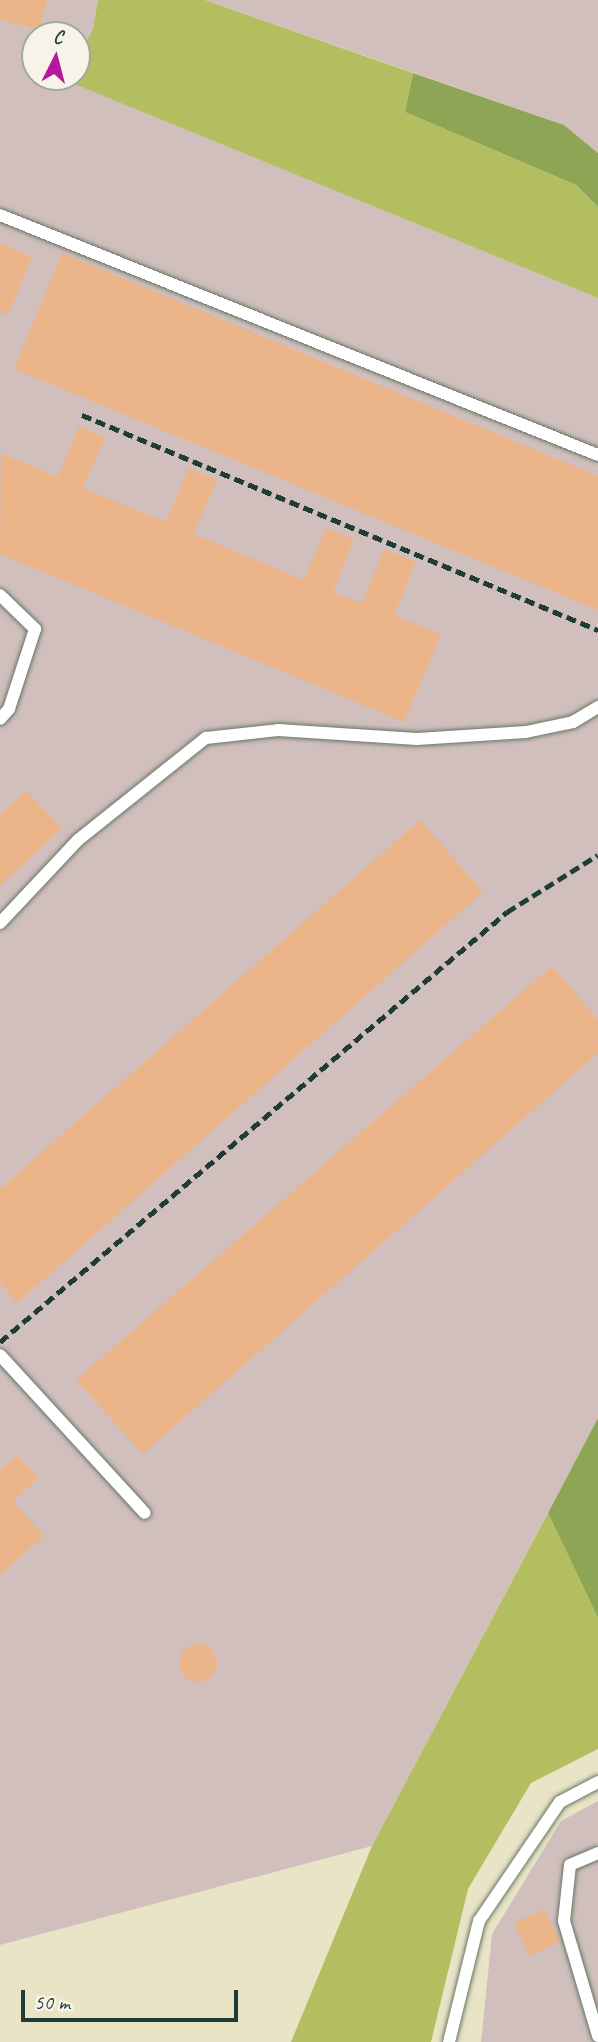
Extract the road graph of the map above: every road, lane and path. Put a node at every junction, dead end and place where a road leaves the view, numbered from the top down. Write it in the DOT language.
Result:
graph roads {
  1 [pos="0,215"];
  2 [pos="598,455"];
  3 [pos="0,595"];
  4 [pos="598,707"];
  5 [pos="0,719"];
  6 [pos="0,923"];
  7 [pos="0,1355"];
  8 [pos="145,1513"];
  9 [pos="598,1782"];
  10 [pos="598,1853"];
  11 [pos="598,2036"];
  12 [pos="449,2042"];
  1 -- 2 [label="lane"];
  3 -- 5 [label="lane"];
  4 -- 6 [label="lane"];
  7 -- 8 [label="lane"];
  9 -- 12 [label="lane"];
  10 -- 11 [label="lane"];
}
